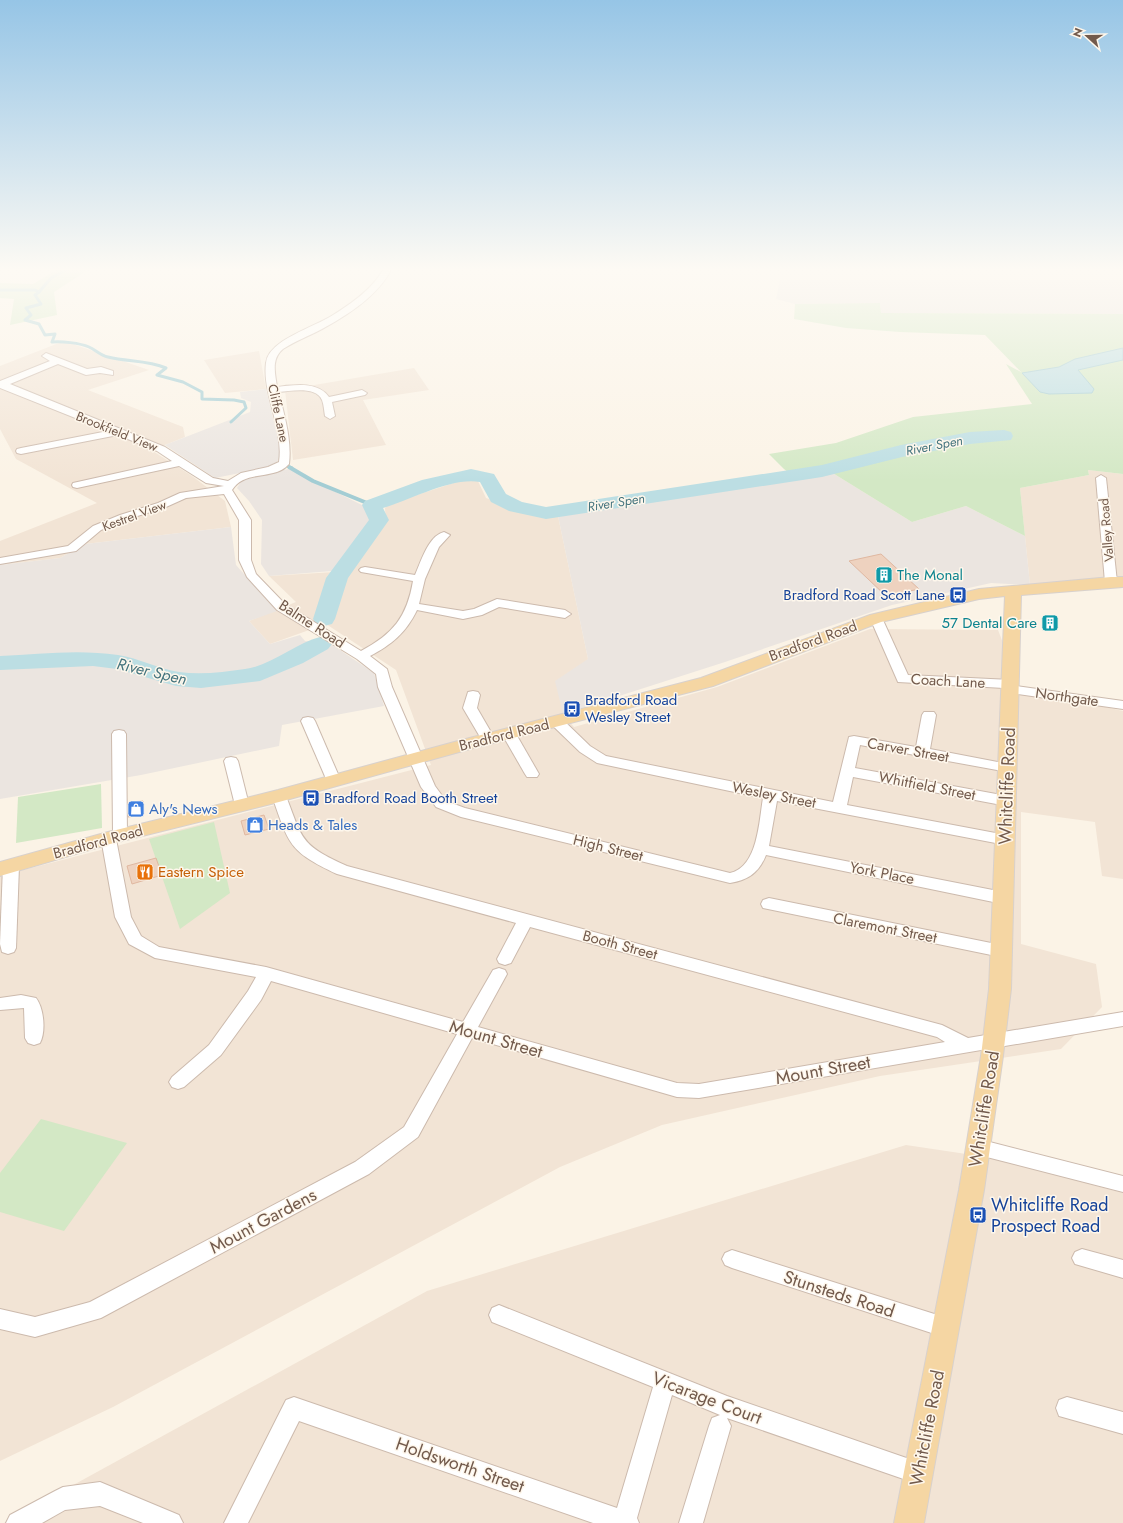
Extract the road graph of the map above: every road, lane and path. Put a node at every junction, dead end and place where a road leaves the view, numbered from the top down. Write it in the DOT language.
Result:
graph roads {
  1 [pos="294,339"];
  2 [pos="46,356"];
  3 [pos="57,361"];
  4 [pos="110,373"];
  5 [pos="0,385"];
  6 [pos="274,390"];
  7 [pos="362,393"];
  8 [pos="326,400"];
  9 [pos="330,416"];
  10 [pos="119,432"];
  11 [pos="21,451"];
  12 [pos="182,462"];
  13 [pos="1101,478"];
  14 [pos="77,485"];
  15 [pos="228,487"];
  16 [pos="444,535"];
  17 [pos="0,561"];
  18 [pos="365,570"];
  19 [pos="419,578"];
  20 [pos="1117,582"];
  21 [pos="1013,590"];
  22 [pos="412,606"];
  23 [pos="565,614"];
  24 [pos="876,618"];
  25 [pos="361,656"];
  26 [pos="1010,687"];
  27 [pos="473,695"];
  28 [pos="1123,705"];
  29 [pos="929,715"];
  30 [pos="308,721"];
  31 [pos="557,722"];
  32 [pos="119,734"];
  33 [pos="509,734"];
  34 [pos="488,739"];
  35 [pos="922,753"];
  36 [pos="415,758"];
  37 [pos="231,761"];
  38 [pos="1008,768"];
  39 [pos="847,771"];
  40 [pos="532,774"];
  41 [pos="334,781"];
  42 [pos="771,795"];
  43 [pos="279,796"];
  44 [pos="1007,801"];
  45 [pos="242,805"];
  46 [pos="839,808"];
  47 [pos="114,837"];
  48 [pos="1006,840"];
  49 [pos="760,849"];
  50 [pos="6,867"];
  51 [pos="1003,898"];
  52 [pos="769,904"];
  53 [pos="526,920"];
  54 [pos="8,948"];
  55 [pos="1001,951"];
  56 [pos="505,958"];
  57 [pos="266,973"];
  58 [pos="499,974"];
  59 [pos="0,1004"];
  60 [pos="1123,1019"];
  61 [pos="467,1031"];
  62 [pos="34,1038"];
  63 [pos="994,1041"];
  64 [pos="966,1046"];
  65 [pos="178,1082"];
  66 [pos="978,1147"];
  67 [pos="1123,1184"];
  68 [pos="1082,1258"];
  69 [pos="732,1260"];
  70 [pos="1123,1269"];
  71 [pos="499,1315"];
  72 [pos="0,1319"];
  73 [pos="947,1328"];
  74 [pos="665,1382"];
  75 [pos="1067,1408"];
  76 [pos="1123,1423"];
  77 [pos="720,1426"];
  78 [pos="918,1473"];
  79 [pos="625,1522"];
  80 [pos="18,1523"];
  81 [pos="170,1523"];
  82 [pos="236,1523"];
  83 [pos="691,1523"];
  84 [pos="909,1523"];
  1 -- 6 [label="street, Cliffe Lane"];
  2 -- 3 [label="street"];
  3 -- 4 [label="street"];
  3 -- 5 [label="street, Brookfield View"];
  5 -- 10 [label="street, Brookfield View"];
  6 -- 8 [label="street"];
  6 -- 15 [label="street, Cliffe Lane"];
  7 -- 8 [label="street"];
  8 -- 9 [label="street"];
  10 -- 11 [label="street"];
  10 -- 12 [label="street, Brookfield View"];
  12 -- 14 [label="street"];
  12 -- 15 [label="street, Brookfield View"];
  13 -- 20 [label="street, Valley Road"];
  15 -- 17 [label="street, Kestrel View"];
  15 -- 25 [label="street, Balme Road"];
  16 -- 19 [label="street"];
  18 -- 19 [label="street"];
  19 -- 22 [label="street"];
  20 -- 21 [label="main road, Bradford Road"];
  21 -- 24 [label="main road, Bradford Road"];
  21 -- 26 [label="main road, Whitcliffe Road"];
  22 -- 23 [label="street"];
  22 -- 25 [label="street"];
  24 -- 26 [label="street, Coach Lane"];
  24 -- 31 [label="main road, Bradford Road"];
  25 -- 36 [label="street, Balme Road"];
  26 -- 28 [label="street, Northgate"];
  26 -- 38 [label="main road, Whitcliffe Road"];
  27 -- 34 [label="street"];
  29 -- 35 [label="street"];
  30 -- 41 [label="street"];
  31 -- 33 [label="main road, Bradford Road"];
  31 -- 42 [label="street, Wesley Street"];
  32 -- 47 [label="street, Mount Street"];
  33 -- 34 [label="main road, Bradford Road"];
  33 -- 40 [label="street"];
  34 -- 36 [label="main road, Bradford Road"];
  35 -- 38 [label="street, Carver Street"];
  35 -- 39 [label="street, Carver Street"];
  36 -- 41 [label="main road, Bradford Road"];
  36 -- 49 [label="street, High Street"];
  37 -- 45 [label="street"];
  38 -- 44 [label="main road, Whitcliffe Road"];
  39 -- 44 [label="street, Whitfield Street"];
  39 -- 46 [label="street, Carver Street"];
  41 -- 43 [label="main road, Bradford Road"];
  42 -- 46 [label="street, Wesley Street"];
  42 -- 49 [label="street, High Street"];
  43 -- 45 [label="main road, Bradford Road"];
  43 -- 53 [label="street, Booth Street"];
  44 -- 48 [label="main road, Whitcliffe Road"];
  45 -- 47 [label="main road, Bradford Road"];
  46 -- 48 [label="street, Wesley Street"];
  47 -- 50 [label="main road, Bradford Road"];
  47 -- 57 [label="street, Mount Street"];
  48 -- 51 [label="main road, Whitcliffe Road"];
  49 -- 51 [label="street, York Place"];
  50 -- 54 [label="street"];
  51 -- 55 [label="main road, Whitcliffe Road"];
  52 -- 55 [label="street, Claremont Street"];
  53 -- 56 [label="street"];
  53 -- 64 [label="street, Booth Street"];
  55 -- 63 [label="main road, Whitcliffe Road"];
  57 -- 61 [label="street, Mount Street"];
  57 -- 65 [label="street"];
  58 -- 61 [label="street, Mount Gardens"];
  59 -- 62 [label="street"];
  60 -- 63 [label="street"];
  61 -- 64 [label="street, Mount Street"];
  61 -- 72 [label="street, Mount Gardens"];
  63 -- 64 [label="street"];
  63 -- 66 [label="main road, Whitcliffe Road"];
  66 -- 67 [label="street"];
  66 -- 73 [label="main road, Whitcliffe Road"];
  68 -- 70 [label="street"];
  69 -- 73 [label="street, Stunsteds Road"];
  71 -- 74 [label="street, Vicarage Court"];
  73 -- 78 [label="main road, Whitcliffe Road"];
  74 -- 78 [label="street, Vicarage Court"];
  74 -- 79 [label="street"];
  75 -- 76 [label="street"];
  77 -- 83 [label="street"];
  78 -- 84 [label="main road, Whitcliffe Road"];
  79 -- 82 [label="street, Holdsworth Street"];
  80 -- 81 [label="street"];
}
